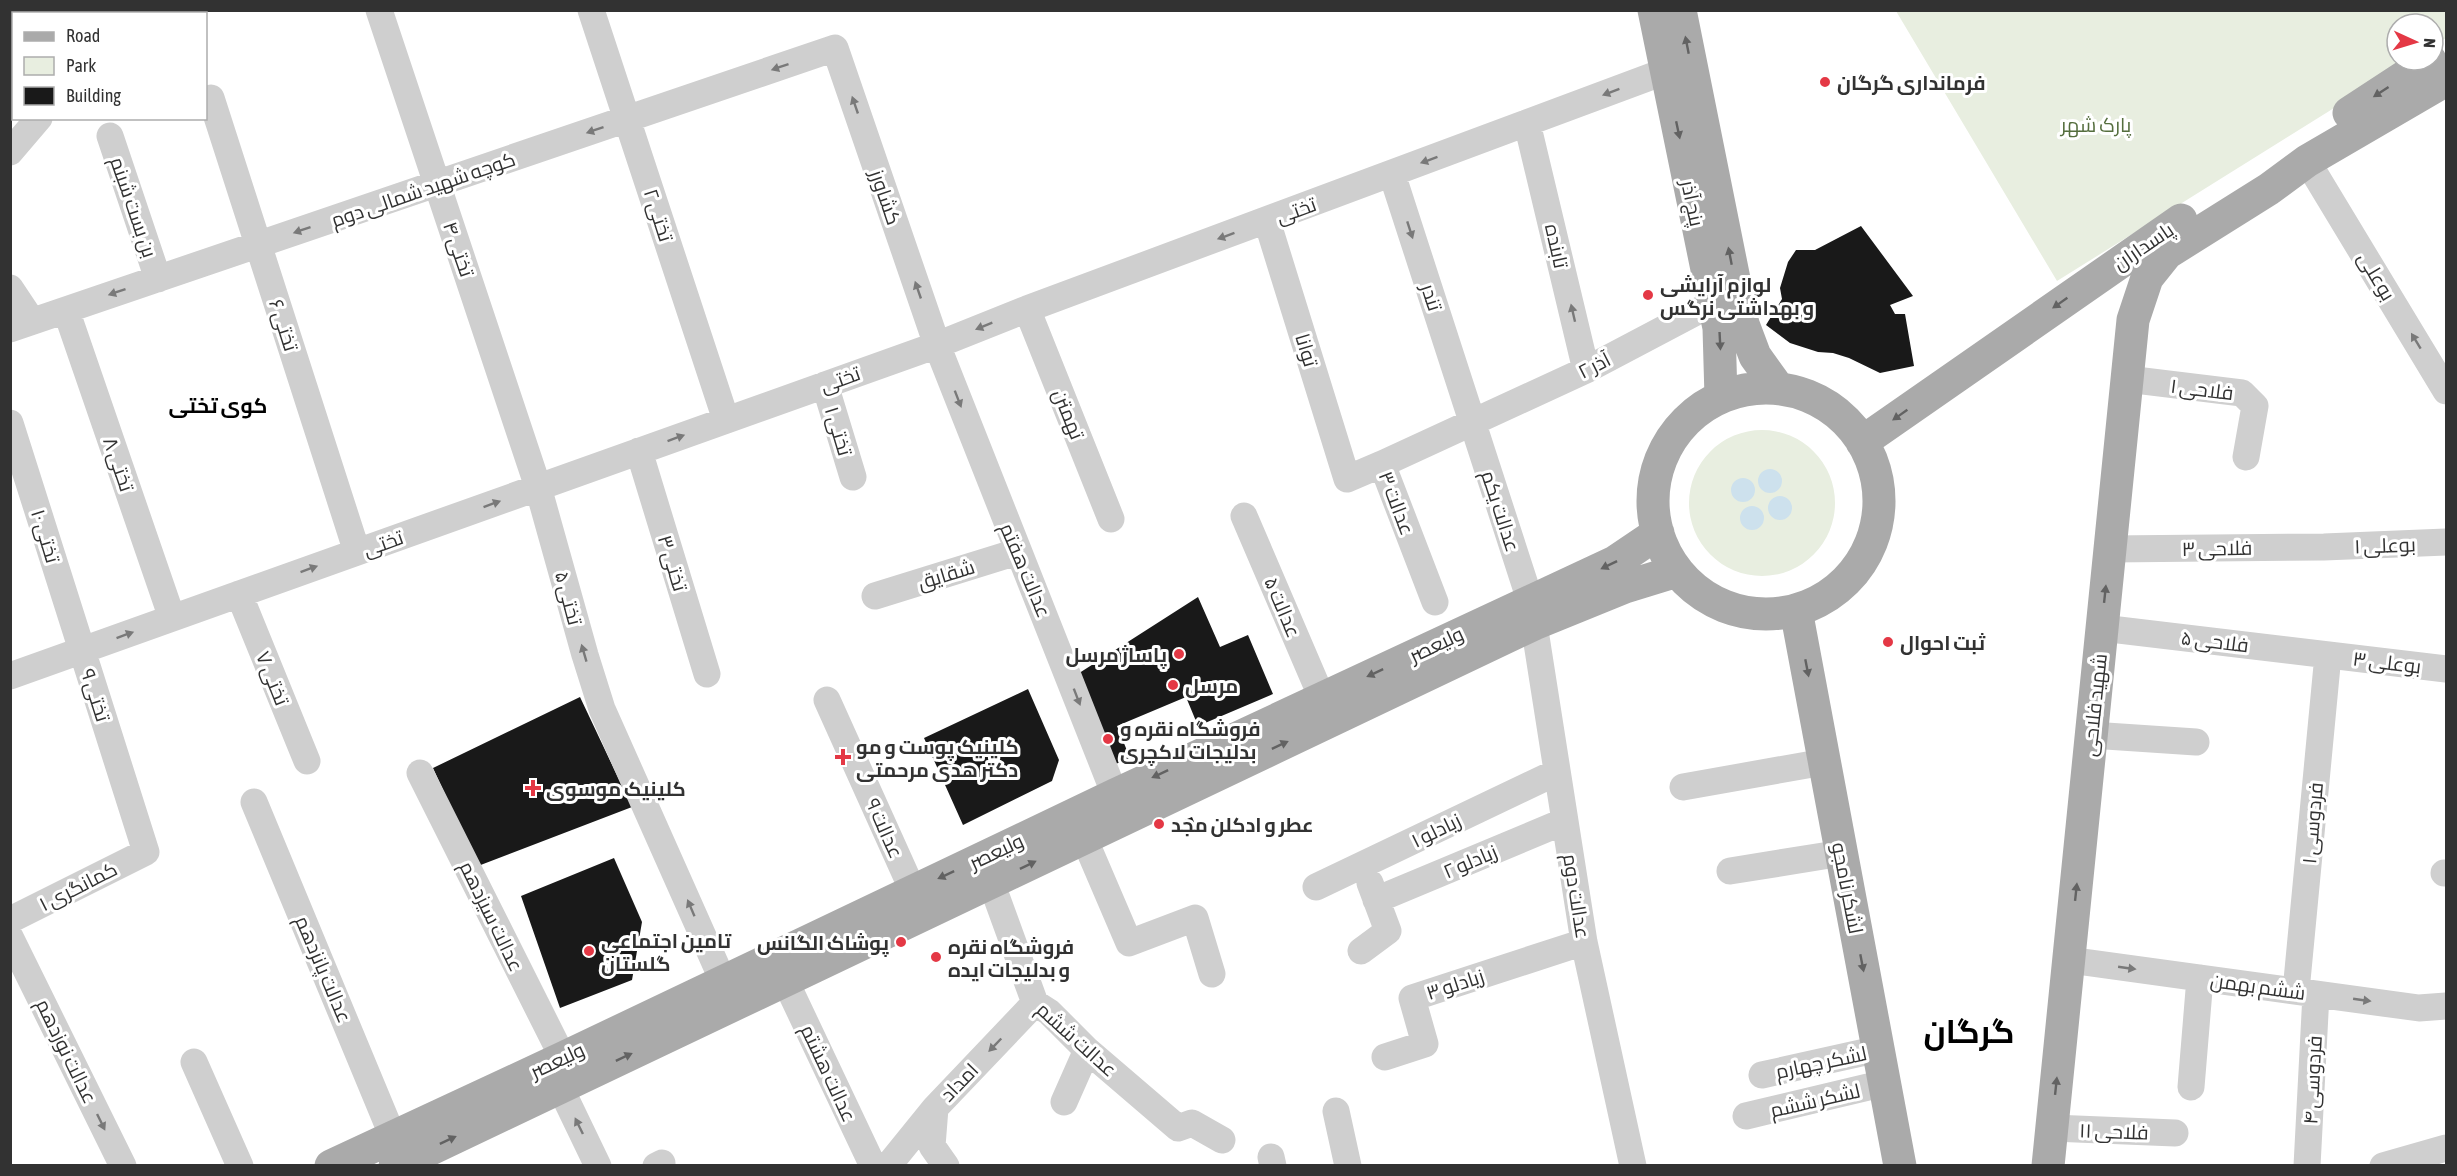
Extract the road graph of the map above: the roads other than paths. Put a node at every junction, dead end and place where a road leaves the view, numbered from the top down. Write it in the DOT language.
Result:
graph roads {
  1 [pos="379,10"];
  2 [pos="591,10"];
  3 [pos="1654,10"];
  4 [pos="1680,10"];
  5 [pos="835,48"];
  6 [pos="2446,49"];
  7 [pos="1666,71"];
  8 [pos="2439,75"];
  9 [pos="211,98"];
  10 [pos="627,119"];
  11 [pos="37,120"];
  12 [pos="1527,123"];
  13 [pos="110,136"];
  14 [pos="10,152"];
  15 [pos="2307,161"];
  16 [pos="1392,174"];
  17 [pos="437,184"];
  18 [pos="1267,221"];
  19 [pos="259,244"];
  20 [pos="2166,253"];
  21 [pos="158,279"];
  22 [pos="2087,284"];
  23 [pos="10,288"];
  24 [pos="1713,303"];
  25 [pos="1027,309"];
  26 [pos="66,310"];
  27 [pos="2133,320"];
  28 [pos="21,325"];
  29 [pos="937,345"];
  30 [pos="1586,370"];
  31 [pos="2127,380"];
  32 [pos="825,385"];
  33 [pos="1778,388"];
  34 [pos="2446,391"];
  35 [pos="1721,397"];
  36 [pos="726,420"];
  37 [pos="1472,421"];
  38 [pos="10,423"];
  39 [pos="1868,438"];
  40 [pos="639,451"];
  41 [pos="2246,457"];
  42 [pos="1382,464"];
  43 [pos="853,477"];
  44 [pos="538,487"];
  45 [pos="1244,516"];
  46 [pos="1111,519"];
  47 [pos="1658,533"];
  48 [pos="2446,542"];
  49 [pos="2324,547"];
  50 [pos="2110,549"];
  51 [pos="357,552"];
  52 [pos="1017,552"];
  53 [pos="1677,571"];
  54 [pos="239,594"];
  55 [pos="875,596"];
  56 [pos="1435,602"];
  57 [pos="1532,612"];
  58 [pos="172,618"];
  59 [pos="1798,620"];
  60 [pos="2102,628"];
  61 [pos="82,650"];
  62 [pos="2328,655"];
  63 [pos="2446,669"];
  64 [pos="706,674"];
  65 [pos="10,676"];
  66 [pos="1322,698"];
  67 [pos="827,700"];
  68 [pos="2091,735"];
  69 [pos="2196,742"];
  70 [pos="307,761"];
  71 [pos="1824,762"];
  72 [pos="1557,772"];
  73 [pos="420,773"];
  74 [pos="1683,787"];
  75 [pos="1115,795"];
  76 [pos="254,802"];
  77 [pos="1565,821"];
  78 [pos="1084,838"];
  79 [pos="146,852"];
  80 [pos="1842,853"];
  81 [pos="1363,865"];
  82 [pos="1730,871"];
  83 [pos="991,882"];
  84 [pos="1316,887"];
  85 [pos="913,891"];
  86 [pos="1376,900"];
  87 [pos="10,920"];
  88 [pos="10,937"];
  89 [pos="1584,942"];
  90 [pos="1361,951"];
  91 [pos="2069,960"];
  92 [pos="1212,974"];
  93 [pos="2200,978"];
  94 [pos="785,980"];
  95 [pos="723,981"];
  96 [pos="2306,992"];
  97 [pos="1035,1003"];
  98 [pos="2446,1006"];
  99 [pos="1879,1049"];
  100 [pos="1087,1050"];
  101 [pos="1385,1057"];
  102 [pos="194,1062"];
  103 [pos="562,1073"];
  104 [pos="1762,1075"];
  105 [pos="1885,1083"];
  106 [pos="2192,1087"];
  107 [pos="1064,1102"];
  108 [pos="935,1108"];
  109 [pos="1336,1111"];
  110 [pos="1746,1116"];
  111 [pos="2052,1128"];
  112 [pos="2175,1133"];
  113 [pos="1222,1140"];
  114 [pos="2446,1148"];
  115 [pos="394,1151"];
  116 [pos="123,1166"];
  117 [pos="240,1166"];
  118 [pos="331,1166"];
  119 [pos="598,1166"];
  120 [pos="873,1166"];
  121 [pos="888,1166"];
  122 [pos="946,1166"];
  123 [pos="1348,1166"];
  124 [pos="1633,1166"];
  125 [pos="1900,1166"];
  126 [pos="2048,1166"];
  127 [pos="2307,1166"];
  128 [pos="2383,1166"];
  1 -- 17 [label="street, تختی ۴"];
  2 -- 10 [label="street, تختی ۲"];
  3 -- 7 [label="main road, پنج آذر"];
  33 -- 4 [label="main road, پنج آذر, one-way"];
  5 -- 10 [label="street, کوچه شهید شمالی دوم, one-way"];
  29 -- 5 [label="street, کشاورز, one-way"];
  6 -- 8 [label="main road, پاسداران"];
  7 -- 12 [label="street, تختی, one-way"];
  7 -- 24 [label="main road, پنج آذر, one-way"];
  8 -- 15 [label="main road, پاسداران"];
  8 -- 22 [label="main road, پاسداران, one-way"];
  9 -- 19 [label="street, تختی ۶"];
  10 -- 17 [label="street, کوچه شهید شمالی دوم, one-way"];
  10 -- 36 [label="street, تختی ۲"];
  11 -- 14 [label="street"];
  12 -- 16 [label="street, تختی, one-way"];
  30 -- 12 [label="street, تابنده, one-way"];
  13 -- 21 [label="street, بن بست شبنم"];
  15 -- 20 [label="main road, پاسداران"];
  34 -- 15 [label="street, بوعلی, one-way"];
  16 -- 18 [label="street, تختی"];
  16 -- 37 [label="street, تندر, one-way"];
  17 -- 19 [label="street, کوچه شهید شمالی دوم, one-way"];
  17 -- 44 [label="street, تختی ۴"];
  18 -- 25 [label="street, تختی, one-way"];
  18 -- 42 [label="street, توانا"];
  19 -- 21 [label="street, کوچه شهید شمالی دوم"];
  19 -- 51 [label="street, تختی ۶"];
  20 -- 27 [label="main road, شهید فلاحی"];
  21 -- 26 [label="street, کوچه شهید شمالی دوم, one-way"];
  22 -- 27 [label="main road"];
  22 -- 39 [label="main road, پاسداران, one-way"];
  23 -- 28 [label="street"];
  24 -- 30 [label="street, ۲ آذر"];
  24 -- 35 [label="main road, پنج آذر, one-way"];
  25 -- 29 [label="street, تختی, one-way"];
  25 -- 46 [label="street, تهمتن"];
  26 -- 28 [label="street, کوچه شهید شمالی دوم"];
  26 -- 58 [label="street, تختی ۸"];
  27 -- 31 [label="main road, شهید فلاحی"];
  29 -- 32 [label="street, تختی"];
  29 -- 52 [label="street, عدالت هفتم, one-way"];
  30 -- 37 [label="street, ۲ آذر"];
  31 -- 41 [label="street, ۱ فلاحی"];
  31 -- 50 [label="main road, شهید فلاحی"];
  32 -- 36 [label="street, تختی"];
  32 -- 43 [label="street, ۱ تختی"];
  33 -- 35 [label="main road"];
  33 -- 39 [label="main road"];
  35 -- 47 [label="main road"];
  40 -- 36 [label="street, تختی, one-way"];
  37 -- 42 [label="street, عدالت ۳"];
  37 -- 57 [label="street, عدالت یکم"];
  38 -- 61 [label="street, تختی ۱۰"];
  39 -- 59 [label="main road"];
  40 -- 44 [label="street, تختی"];
  40 -- 64 [label="street, تختی ۳"];
  42 -- 56 [label="street, عدالت ۳"];
  51 -- 44 [label="street, تختی, one-way"];
  95 -- 44 [label="street, ۵ تختی, one-way"];
  45 -- 66 [label="street, عدالت ۵"];
  47 -- 53 [label="main road"];
  47 -- 57 [label="main road, ولیعصر, one-way"];
  48 -- 49 [label="street, ۱ بوعلی"];
  49 -- 50 [label="street, ۳ فلاحی"];
  60 -- 50 [label="main road, شهید فلاحی, one-way"];
  54 -- 51 [label="street, تختی, one-way"];
  52 -- 55 [label="street, شقایق"];
  52 -- 75 [label="street, عدالت هفتم, one-way"];
  53 -- 57 [label="main road, ولیعصر"];
  53 -- 59 [label="main road"];
  54 -- 58 [label="street, تختی"];
  54 -- 70 [label="street, تختی ۷"];
  57 -- 66 [label="main road, ولیعصر, one-way"];
  57 -- 72 [label="street, عدالت دوم"];
  78 -- 57 [label="main road, ولیعصر, one-way"];
  61 -- 58 [label="street, تختی, one-way"];
  59 -- 71 [label="main road, لشکر نامجو, one-way"];
  60 -- 62 [label="street, ۵ فلاحی"];
  60 -- 68 [label="main road, شهید فلاحی"];
  61 -- 65 [label="street, تختی"];
  61 -- 79 [label="street, ۹ تختی"];
  62 -- 63 [label="street, ۳ بوعلی"];
  62 -- 96 [label="street, ۱ فردوسی"];
  66 -- 75 [label="main road, ولیعصر, one-way"];
  67 -- 85 [label="street, عدالت ۹"];
  68 -- 69 [label="street"];
  91 -- 68 [label="main road, شهید فلاحی, one-way"];
  71 -- 74 [label="street"];
  71 -- 80 [label="main road, لشکر نامجو"];
  72 -- 77 [label="street, عدالت دوم"];
  72 -- 81 [label="street, زیادلو ۱"];
  73 -- 103 [label="street, عدالت سیزدهم"];
  75 -- 85 [label="main road, ولیعصر, one-way"];
  76 -- 115 [label="street, عدالت پانزدهم"];
  77 -- 86 [label="street, زیادلو ۲"];
  77 -- 89 [label="street, عدالت دوم"];
  83 -- 78 [label="main road, ولیعصر, one-way"];
  78 -- 92 [label="street"];
  79 -- 87 [label="street, ۱ کمانگری"];
  80 -- 82 [label="street"];
  80 -- 99 [label="main road, لشکر نامجو, one-way"];
  81 -- 84 [label="street, زیادلو ۱"];
  81 -- 86 [label="street"];
  83 -- 94 [label="main road, ولیعصر"];
  83 -- 97 [label="street, عدالت ششم"];
  85 -- 95 [label="main road, ولیعصر"];
  86 -- 90 [label="street"];
  88 -- 116 [label="street, عدالت نوزدهم, one-way"];
  89 -- 101 [label="street, زیادلو ۳"];
  89 -- 124 [label="street, عدالت دوم"];
  91 -- 93 [label="street, ششم بهمن, one-way"];
  111 -- 91 [label="main road, شهید فلاحی, one-way"];
  93 -- 96 [label="street, ششم بهمن"];
  93 -- 106 [label="street"];
  103 -- 94 [label="main road, ولیعصر, one-way"];
  94 -- 120 [label="street, عدالت هشتم"];
  95 -- 103 [label="main road, ولیعصر"];
  96 -- 98 [label="street, ششم بهمن, one-way"];
  96 -- 127 [label="street, ۴ فردوسی"];
  97 -- 100 [label="street, عدالت ششم"];
  97 -- 108 [label="street, امداد, one-way"];
  99 -- 104 [label="street, لشکر چهارم"];
  99 -- 105 [label="main road, لشکر نامجو"];
  100 -- 107 [label="street"];
  100 -- 113 [label="street, عدالت ششم"];
  102 -- 117 [label="street"];
  103 -- 115 [label="main road, ولیعصر"];
  119 -- 103 [label="street, عدالت سیزدهم, one-way"];
  105 -- 110 [label="street, لشکر ششم"];
  105 -- 125 [label="main road, لشکر نامجو"];
  108 -- 121 [label="street, امداد"];
  108 -- 122 [label="street"];
  109 -- 123 [label="street"];
  111 -- 112 [label="street, ۱۱ فلاحی"];
  111 -- 126 [label="main road, شهید فلاحی"];
  114 -- 128 [label="street"];
  115 -- 118 [label="main road, ولیعصر"];
}
